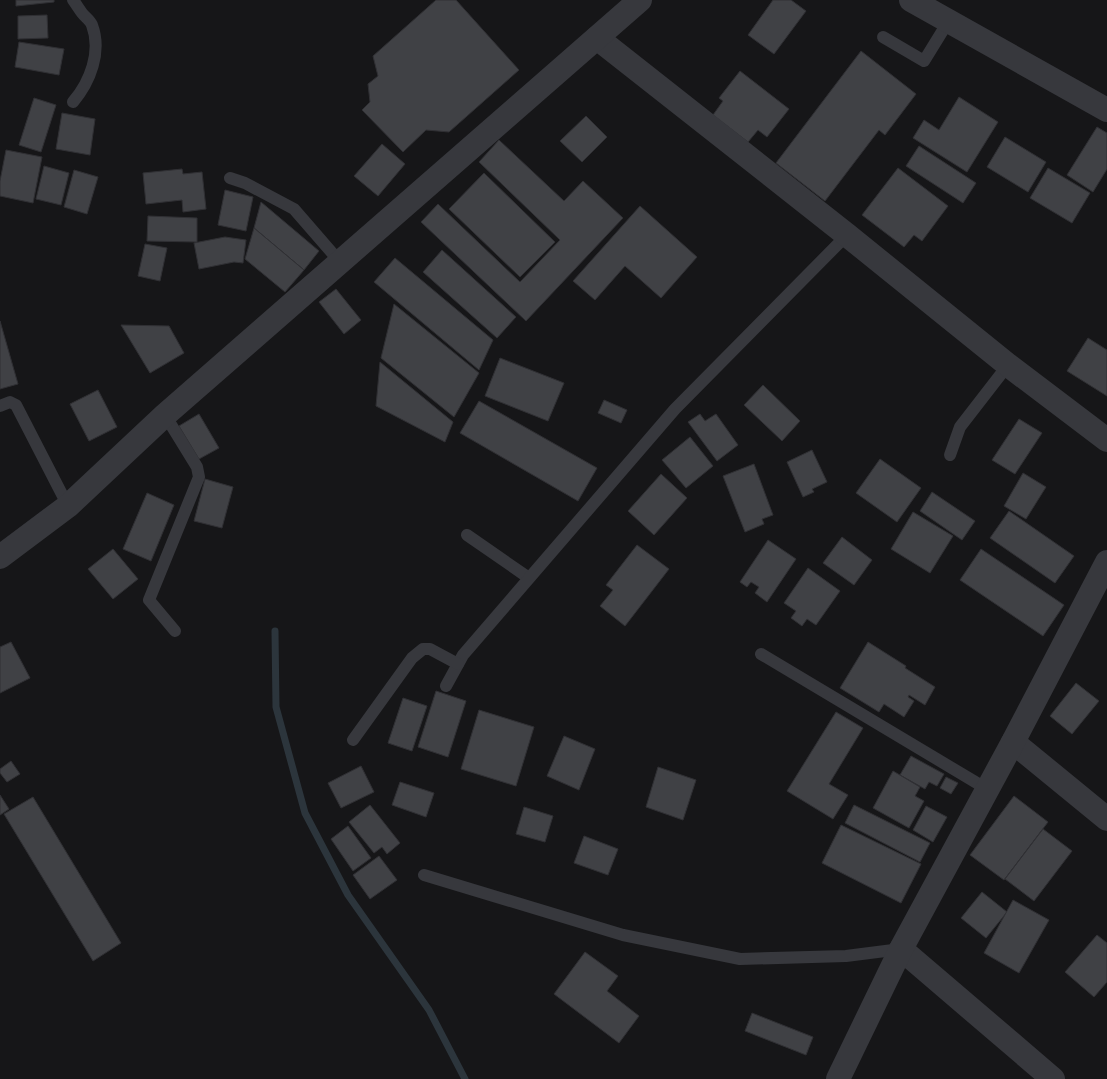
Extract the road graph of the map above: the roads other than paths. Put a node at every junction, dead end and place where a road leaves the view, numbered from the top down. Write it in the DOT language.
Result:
graph roads {
  1 [pos="73,0"];
  2 [pos="640,0"];
  3 [pos="911,0"];
  4 [pos="948,22"];
  5 [pos="597,38"];
  6 [pos="883,38"];
  7 [pos="73,102"];
  8 [pos="1107,110"];
  9 [pos="230,178"];
  10 [pos="846,234"];
  11 [pos="340,262"];
  12 [pos="1008,365"];
  13 [pos="0,406"];
  14 [pos="165,415"];
  15 [pos="1107,440"];
  16 [pos="950,455"];
  17 [pos="68,506"];
  18 [pos="467,535"];
  19 [pos="0,557"];
  20 [pos="1107,562"];
  21 [pos="529,578"];
  22 [pos="175,631"];
  23 [pos="761,654"];
  24 [pos="458,664"];
  25 [pos="446,686"];
  26 [pos="353,740"];
  27 [pos="1013,742"];
  28 [pos="987,789"];
  29 [pos="1107,819"];
  30 [pos="424,875"];
  31 [pos="901,949"];
  32 [pos="838,1079"];
  33 [pos="1054,1079"];
  1 -- 7 [label="lane"];
  2 -- 5 [label="street"];
  3 -- 4 [label="street"];
  4 -- 6 [label="lane"];
  4 -- 8 [label="street"];
  5 -- 10 [label="street"];
  5 -- 11 [label="street"];
  9 -- 11 [label="lane"];
  10 -- 12 [label="street"];
  10 -- 21 [label="lane"];
  11 -- 14 [label="street"];
  12 -- 15 [label="street"];
  12 -- 16 [label="lane"];
  13 -- 17 [label="lane"];
  14 -- 17 [label="street"];
  14 -- 22 [label="lane"];
  17 -- 19 [label="street"];
  18 -- 21 [label="lane"];
  20 -- 27 [label="street"];
  21 -- 24 [label="lane"];
  23 -- 28 [label="lane"];
  24 -- 25 [label="lane"];
  24 -- 26 [label="lane"];
  27 -- 28 [label="street"];
  27 -- 29 [label="street"];
  28 -- 31 [label="street"];
  30 -- 31 [label="lane"];
  31 -- 32 [label="street"];
  31 -- 33 [label="street"];
}
